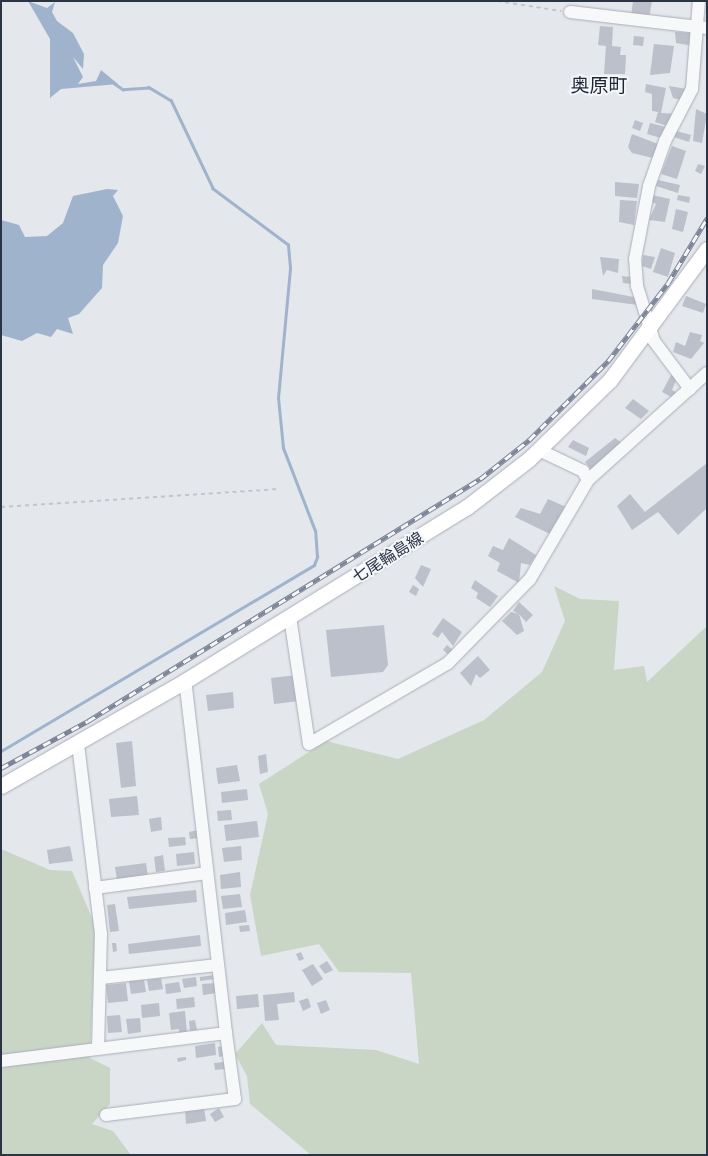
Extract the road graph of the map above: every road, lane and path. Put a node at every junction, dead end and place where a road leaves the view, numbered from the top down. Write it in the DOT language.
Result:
graph roads {
  1 [pos="497,1"];
  2 [pos="699,1"];
  3 [pos="570,12"];
  4 [pos="702,28"];
  5 [pos="707,249"];
  6 [pos="652,329"];
  7 [pos="707,372"];
  8 [pos="690,389"];
  9 [pos="539,450"];
  10 [pos="588,480"];
  11 [pos="278,489"];
  12 [pos="1,507"];
  13 [pos="290,617"];
  14 [pos="185,681"];
  15 [pos="78,744"];
  16 [pos="1,786"];
  17 [pos="207,873"];
  18 [pos="95,888"];
  19 [pos="217,965"];
  20 [pos="101,978"];
  21 [pos="226,1033"];
  22 [pos="98,1048"];
  23 [pos="1,1061"];
  24 [pos="106,1115"];
  1 -- 3 [label="path"];
  2 -- 4 [label="street"];
  3 -- 4 [label="street"];
  4 -- 6 [label="street"];
  5 -- 6 [label="main road, 七尾輪島線"];
  6 -- 8 [label="street"];
  6 -- 9 [label="main road, 七尾輪島線"];
  7 -- 8 [label="street"];
  8 -- 10 [label="street"];
  9 -- 10 [label="street"];
  9 -- 13 [label="main road, 七尾輪島線"];
  10 -- 13 [label="street"];
  11 -- 12 [label="path"];
  13 -- 14 [label="main road, 七尾輪島線"];
  14 -- 15 [label="main road, 七尾輪島線"];
  14 -- 17 [label="street"];
  15 -- 16 [label="main road, 七尾輪島線"];
  15 -- 18 [label="street"];
  17 -- 18 [label="street"];
  17 -- 19 [label="street"];
  18 -- 20 [label="street"];
  19 -- 20 [label="street"];
  19 -- 21 [label="street"];
  20 -- 22 [label="street"];
  21 -- 22 [label="street"];
  21 -- 24 [label="street"];
  22 -- 23 [label="street"];
}
